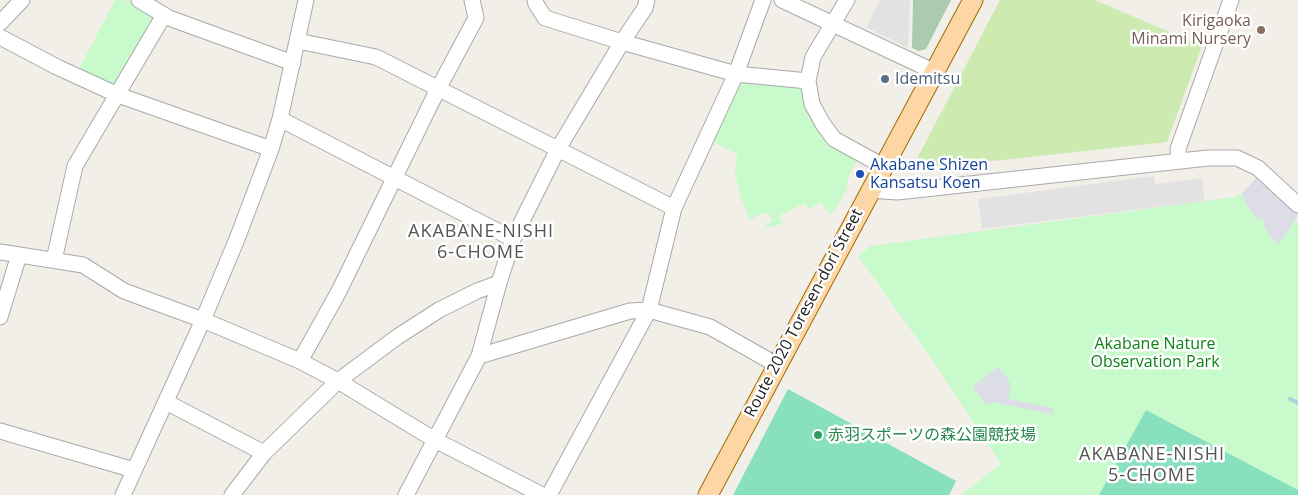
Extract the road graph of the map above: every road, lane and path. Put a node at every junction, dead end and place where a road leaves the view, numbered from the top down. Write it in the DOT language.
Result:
graph roads {
  1 [pos="22,0"];
  2 [pos="140,0"];
  3 [pos="306,0"];
  4 [pos="472,0"];
  5 [pos="535,0"];
  6 [pos="647,0"];
  7 [pos="763,0"];
  8 [pos="782,0"];
  9 [pos="847,0"];
  10 [pos="973,0"];
  11 [pos="1231,0"];
  12 [pos="164,15"];
  13 [pos="0,23"];
  14 [pos="832,24"];
  15 [pos="0,37"];
  16 [pos="298,40"];
  17 [pos="622,42"];
  18 [pos="293,63"];
  19 [pos="935,72"];
  20 [pos="736,74"];
  21 [pos="808,81"];
  22 [pos="438,89"];
  23 [pos="118,95"];
  24 [pos="280,119"];
  25 [pos="271,149"];
  26 [pos="558,149"];
  27 [pos="1178,161"];
  28 [pos="883,166"];
  29 [pos="394,178"];
  30 [pos="870,190"];
  31 [pos="1298,205"];
  32 [pos="674,208"];
  33 [pos="513,239"];
  34 [pos="0,252"];
  35 [pos="19,255"];
  36 [pos="54,260"];
  37 [pos="499,283"];
  38 [pos="649,310"];
  39 [pos="0,317"];
  40 [pos="203,320"];
  41 [pos="479,356"];
  42 [pos="300,361"];
  43 [pos="777,365"];
  44 [pos="338,381"];
  45 [pos="166,402"];
  46 [pos="0,431"];
  47 [pos="435,440"];
  48 [pos="264,453"];
  49 [pos="134,470"];
  50 [pos="125,494"];
  51 [pos="232,495"];
  52 [pos="406,495"];
  53 [pos="542,495"];
  54 [pos="549,495"];
  55 [pos="708,495"];
  1 -- 13 [label="street"];
  2 -- 12 [label="street"];
  3 -- 16 [label="street"];
  4 -- 22 [label="street"];
  5 -- 17 [label="street"];
  6 -- 17 [label="street"];
  7 -- 20 [label="street"];
  8 -- 14 [label="street"];
  9 -- 14 [label="street"];
  10 -- 19 [label="main road, Route 2020 Toresen-dori Street"];
  11 -- 27 [label="street"];
  12 -- 18 [label="street"];
  12 -- 23 [label="street"];
  14 -- 19 [label="street"];
  14 -- 21 [label="street"];
  15 -- 23 [label="street"];
  16 -- 18 [label="street"];
  16 -- 22 [label="street"];
  17 -- 20 [label="street"];
  17 -- 26 [label="street"];
  18 -- 24 [label="street"];
  19 -- 28 [label="main road, Route 2020 Toresen-dori Street"];
  20 -- 21 [label="street"];
  20 -- 32 [label="street"];
  21 -- 28 [label="street"];
  22 -- 26 [label="street"];
  22 -- 29 [label="street"];
  23 -- 25 [label="street"];
  23 -- 36 [label="street"];
  24 -- 25 [label="street"];
  24 -- 29 [label="street"];
  25 -- 40 [label="street"];
  26 -- 32 [label="street"];
  26 -- 33 [label="street"];
  27 -- 30 [label="street"];
  27 -- 31 [label="street"];
  28 -- 30 [label="main road, Route 2020 Toresen-dori Street"];
  29 -- 33 [label="street"];
  29 -- 42 [label="street"];
  30 -- 43 [label="main road, Route 2020 Toresen-dori Street"];
  32 -- 38 [label="street"];
  33 -- 37 [label="street"];
  34 -- 35 [label="street"];
  35 -- 36 [label="street"];
  35 -- 39 [label="street"];
  36 -- 40 [label="street"];
  37 -- 41 [label="street"];
  37 -- 44 [label="street"];
  38 -- 41 [label="street"];
  38 -- 43 [label="street"];
  38 -- 54 [label="street"];
  40 -- 42 [label="street"];
  40 -- 45 [label="street"];
  41 -- 47 [label="street"];
  42 -- 44 [label="street"];
  43 -- 55 [label="main road, Route 2020 Toresen-dori Street"];
  44 -- 47 [label="street"];
  44 -- 48 [label="street"];
  45 -- 48 [label="street"];
  45 -- 49 [label="street"];
  46 -- 49 [label="street"];
  47 -- 52 [label="street"];
  47 -- 53 [label="street"];
  48 -- 51 [label="street"];
  49 -- 50 [label="street"];
}
